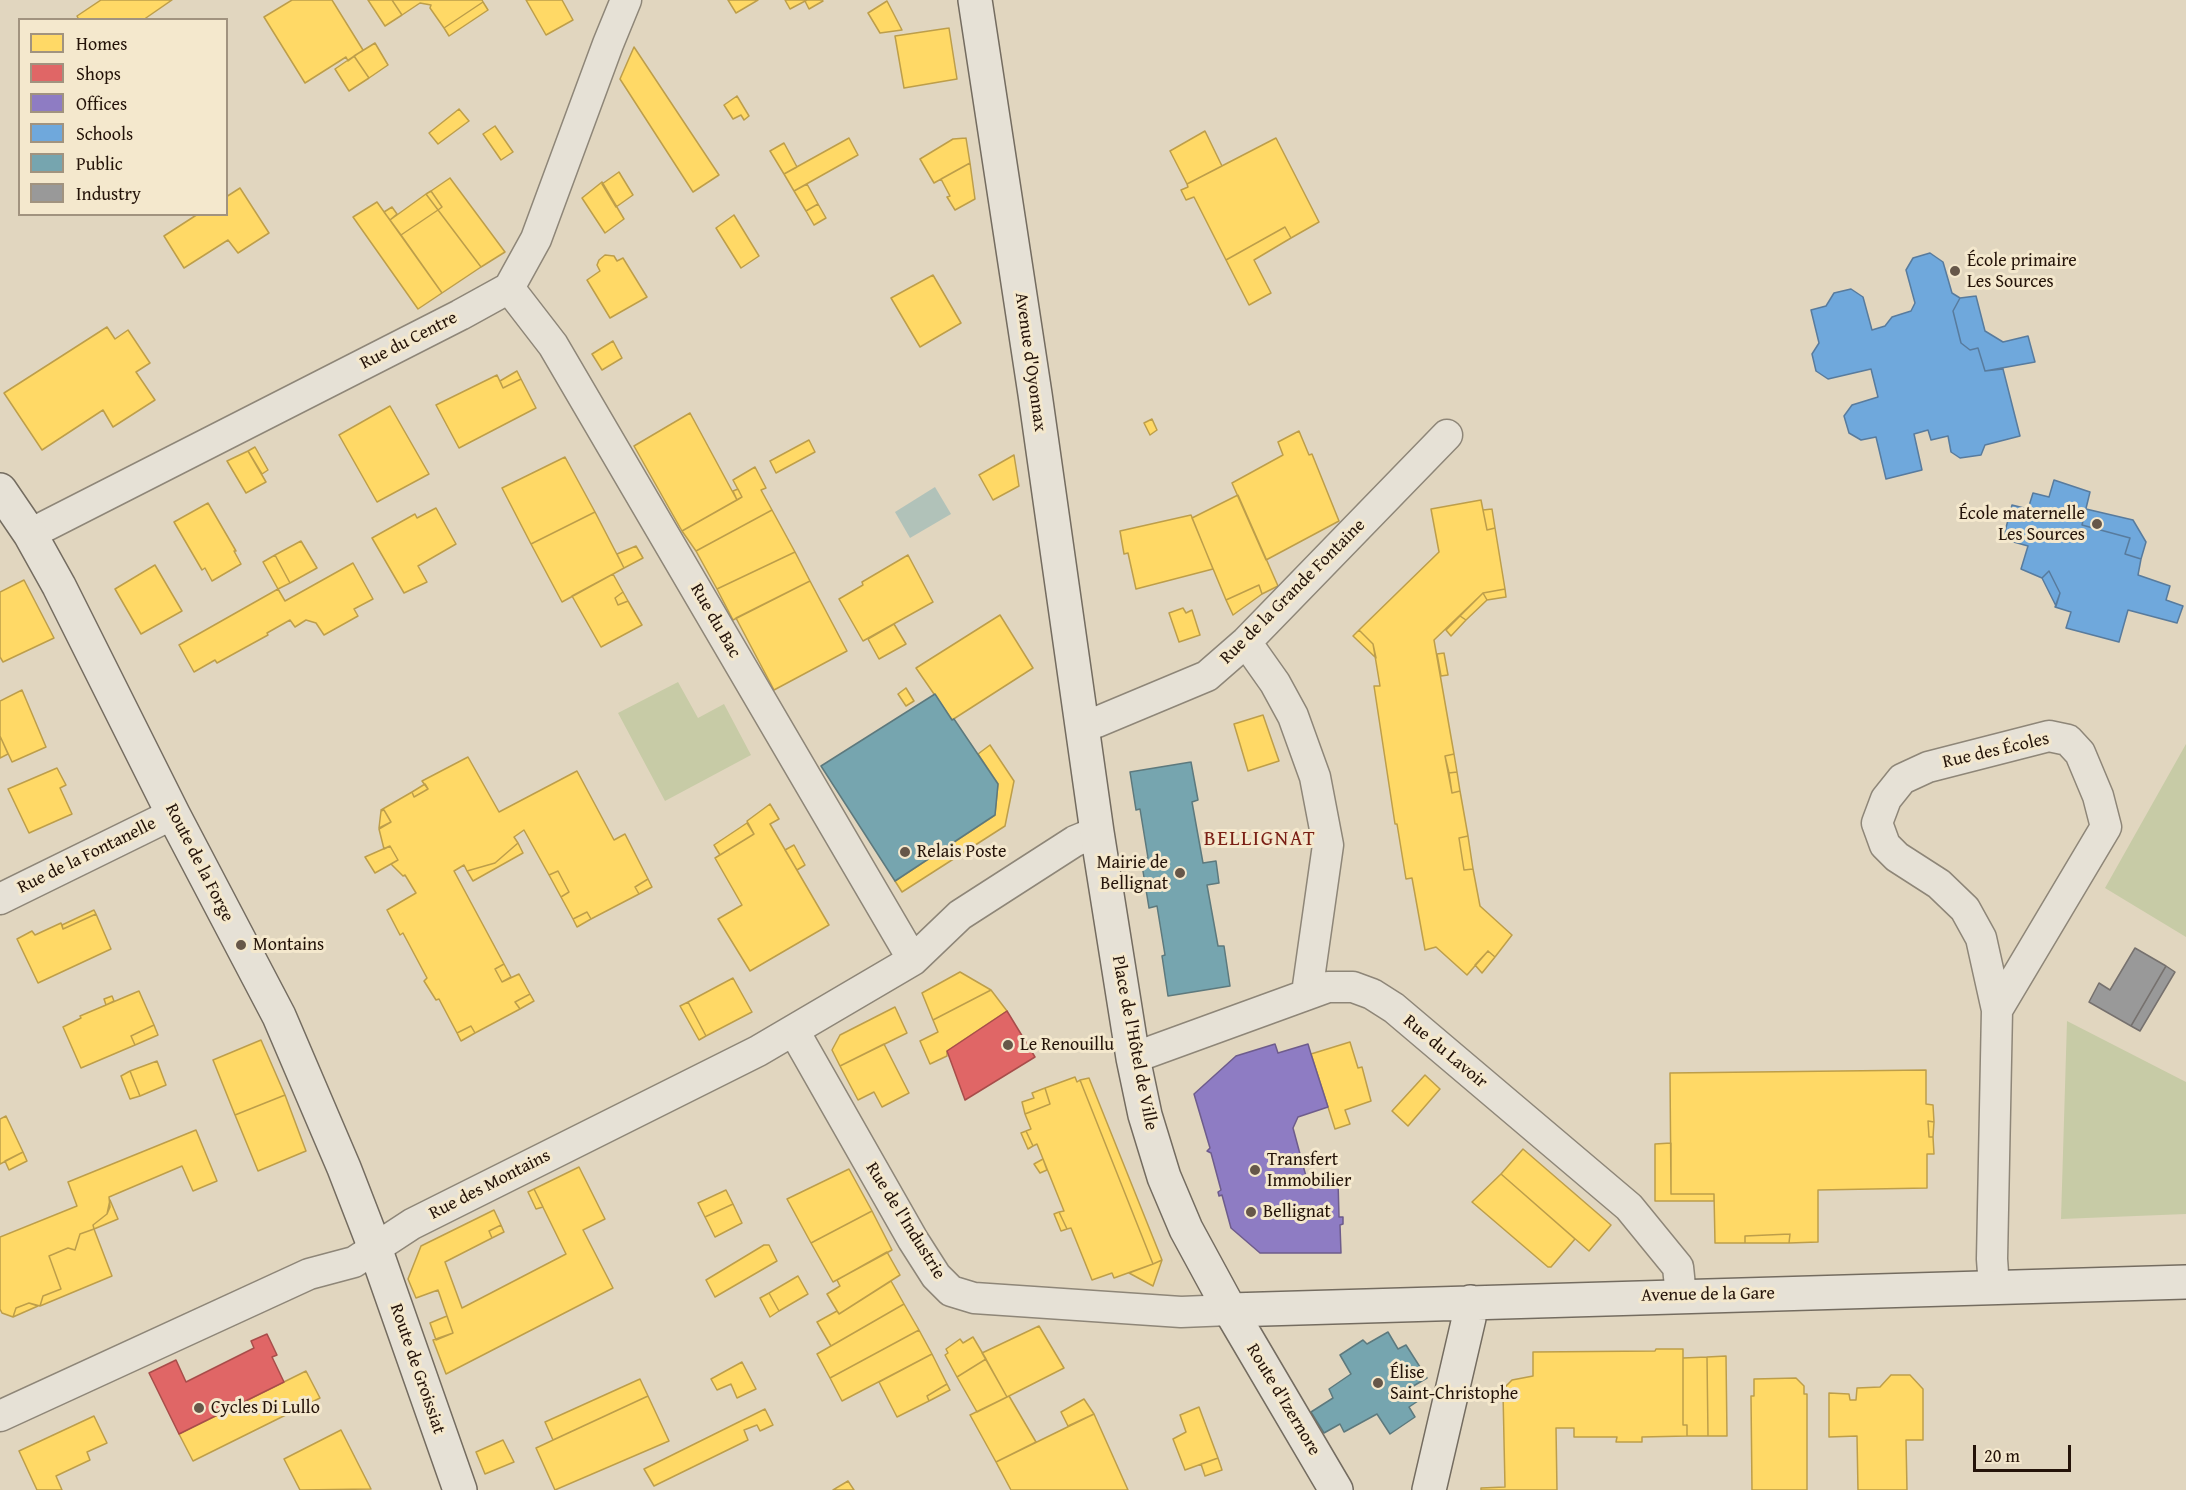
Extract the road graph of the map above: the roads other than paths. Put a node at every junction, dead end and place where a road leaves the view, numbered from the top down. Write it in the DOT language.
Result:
graph roads {
  1 [pos="975,0"];
  2 [pos="622,2"];
  3 [pos="509,288"];
  4 [pos="1447,435"];
  5 [pos="0,490"];
  6 [pos="30,534"];
  7 [pos="1246,642"];
  8 [pos="1081,724"];
  9 [pos="173,814"];
  10 [pos="1096,832"];
  11 [pos="0,899"];
  12 [pos="913,960"];
  13 [pos="1307,993"];
  14 [pos="1997,1010"];
  15 [pos="794,1031"];
  16 [pos="1133,1058"];
  17 [pos="375,1248"];
  18 [pos="2186,1282"];
  19 [pos="1994,1287"];
  20 [pos="1680,1296"];
  21 [pos="1470,1302"];
  22 [pos="1230,1310"];
  23 [pos="0,1416"];
  24 [pos="460,1490"];
  25 [pos="1336,1490"];
  26 [pos="1430,1490"];
  1 -- 8 [label="main road, Avenue d'Oyonnax"];
  2 -- 3 [label="street"];
  3 -- 6 [label="street, Rue du Centre"];
  3 -- 12 [label="street, Rue du Bac"];
  4 -- 7 [label="street, Rue de la Grande Fontaine"];
  5 -- 6 [label="main road, Route de la Forge"];
  6 -- 9 [label="main road, Route de la Forge"];
  7 -- 8 [label="street, Rue de la Grande Fontaine"];
  7 -- 13 [label="street"];
  8 -- 10 [label="main road, Place de l'Hôtel de Ville"];
  9 -- 11 [label="street, Rue de la Fontanelle"];
  9 -- 17 [label="main road, Route de la Forge"];
  10 -- 12 [label="street, Rue des Montains"];
  10 -- 16 [label="main road, Place de l'Hôtel de Ville"];
  12 -- 15 [label="street, Rue des Montains"];
  13 -- 16 [label="street, Rue du Lavoir"];
  13 -- 20 [label="street, Rue du Lavoir"];
  14 -- 14 [label="street, Rue des Écoles"];
  14 -- 19 [label="street, Rue des Écoles"];
  15 -- 17 [label="street, Rue des Montains"];
  15 -- 22 [label="street, Rue de l'Industrie"];
  16 -- 22 [label="main road, Place de l'Hôtel de Ville"];
  17 -- 23 [label="street, Rue des Montains"];
  17 -- 24 [label="main road, Route de Groissiat"];
  18 -- 19 [label="main road, Avenue de la Gare"];
  19 -- 20 [label="main road, Avenue de la Gare"];
  20 -- 21 [label="main road, Avenue de la Gare"];
  21 -- 22 [label="main road, Avenue de la Gare"];
  21 -- 26 [label="main road"];
  22 -- 25 [label="main road, Route d'Izernore"];
}
